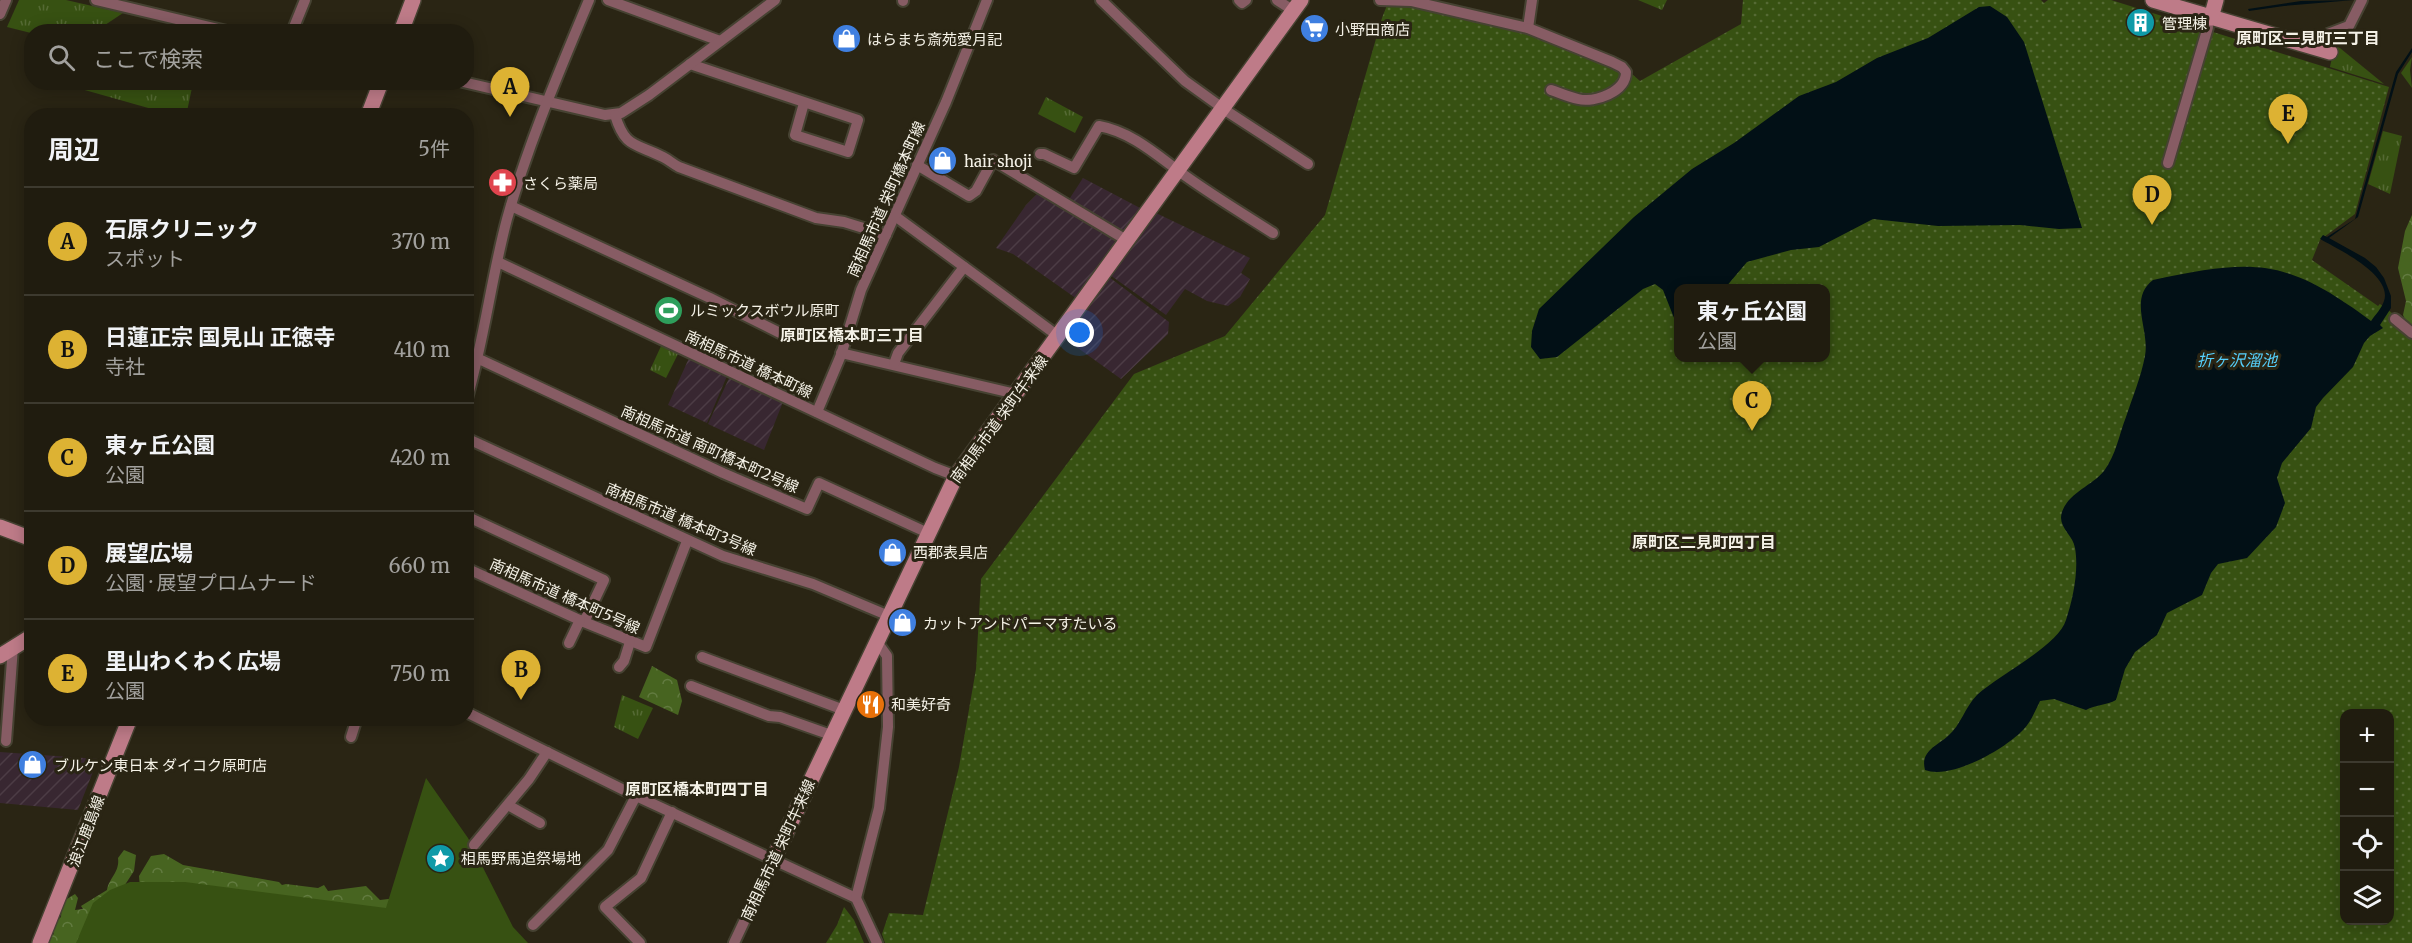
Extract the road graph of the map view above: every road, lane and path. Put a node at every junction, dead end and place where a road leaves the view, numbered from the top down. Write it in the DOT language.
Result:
graph roads {
  1 [pos="6,0"];
  2 [pos="96,0"];
  3 [pos="304,0"];
  4 [pos="413,0"];
  5 [pos="590,0"];
  6 [pos="608,0"];
  7 [pos="775,0"];
  8 [pos="987,0"];
  9 [pos="1101,0"];
  10 [pos="1239,0"];
  11 [pos="1246,0"];
  12 [pos="1277,0"];
  13 [pos="1380,0"];
  14 [pos="1532,0"];
  15 [pos="2153,0"];
  16 [pos="2216,0"];
  17 [pos="2362,0"];
  18 [pos="1297,5"];
  19 [pos="0,14"];
  20 [pos="2209,22"];
  21 [pos="197,24"];
  22 [pos="295,24"];
  23 [pos="404,24"];
  24 [pos="1528,28"];
  25 [pos="720,41"];
  26 [pos="2326,51"];
  27 [pos="690,64"];
  28 [pos="474,85"];
  29 [pos="378,90"];
  30 [pos="1551,90"];
  31 [pos="547,102"];
  32 [pos="804,103"];
  33 [pos="371,108"];
  34 [pos="1222,108"];
  35 [pos="615,115"];
  36 [pos="1040,154"];
  37 [pos="2168,163"];
  38 [pos="1308,164"];
  39 [pos="917,165"];
  40 [pos="1179,170"];
  41 [pos="511,206"];
  42 [pos="895,216"];
  43 [pos="1273,233"];
  44 [pos="886,235"];
  45 [pos="1128,241"];
  46 [pos="498,262"];
  47 [pos="964,267"];
  48 [pos="2395,319"];
  49 [pos="2412,333"];
  50 [pos="1058,336"];
  51 [pos="788,337"];
  52 [pos="841,353"];
  53 [pos="474,358"];
  54 [pos="478,360"];
  55 [pos="894,364"];
  56 [pos="474,374"];
  57 [pos="1016,394"];
  58 [pos="817,412"];
  59 [pos="474,442"];
  60 [pos="956,476"];
  61 [pos="474,520"];
  62 [pos="0,527"];
  63 [pos="928,533"];
  64 [pos="24,536"];
  65 [pos="687,541"];
  66 [pos="474,572"];
  67 [pos="889,616"];
  68 [pos="582,621"];
  69 [pos="24,641"];
  70 [pos="630,642"];
  71 [pos="877,642"];
  72 [pos="569,643"];
  73 [pos="14,647"];
  74 [pos="0,656"];
  75 [pos="702,657"];
  76 [pos="619,667"];
  77 [pos="691,687"];
  78 [pos="844,710"];
  79 [pos="474,716"];
  80 [pos="127,726"];
  81 [pos="354,726"];
  82 [pos="831,735"];
  83 [pos="351,737"];
  84 [pos="6,741"];
  85 [pos="548,752"];
  86 [pos="636,795"];
  87 [pos="508,805"];
  88 [pos="672,812"];
  89 [pos="540,823"];
  90 [pos="474,845"];
  91 [pos="773,860"];
  92 [pos="856,898"];
  93 [pos="533,925"];
  94 [pos="40,943"];
  95 [pos="639,943"];
  96 [pos="734,943"];
  97 [pos="877,943"];
  1 -- 19 [label="street"];
  2 -- 21 [label="street"];
  3 -- 22 [label="street"];
  4 -- 23 [label="street"];
  5 -- 31 [label="street"];
  6 -- 25 [label="street"];
  7 -- 25 [label="street"];
  8 -- 39 [label="street, 南相馬市道 栄町橋本町線"];
  9 -- 34 [label="street"];
  10 -- 11 [label="street"];
  12 -- 18 [label="street"];
  13 -- 24 [label="street"];
  14 -- 24 [label="street"];
  15 -- 20 [label="street"];
  16 -- 20 [label="street"];
  17 -- 26 [label="street"];
  18 -- 34 [label="street, 南相馬市道 栄町牛来線"];
  20 -- 26 [label="street"];
  20 -- 37 [label="street"];
  24 -- 30 [label="street"];
  25 -- 27 [label="street"];
  27 -- 32 [label="street"];
  27 -- 35 [label="street"];
  28 -- 31 [label="street"];
  29 -- 33 [label="street"];
  31 -- 35 [label="street"];
  31 -- 41 [label="street"];
  32 -- 32 [label="street"];
  34 -- 38 [label="street"];
  34 -- 40 [label="street, 南相馬市道 栄町牛来線"];
  35 -- 44 [label="street"];
  36 -- 40 [label="street"];
  39 -- 42 [label="street, 南相馬市道 栄町橋本町線"];
  39 -- 45 [label="street"];
  40 -- 43 [label="street"];
  40 -- 45 [label="street, 南相馬市道 栄町牛来線"];
  41 -- 46 [label="street"];
  41 -- 51 [label="street"];
  42 -- 44 [label="street, 南相馬市道 栄町橋本町線"];
  42 -- 47 [label="street"];
  44 -- 52 [label="street, 南相馬市道 栄町橋本町線"];
  45 -- 50 [label="street, 南相馬市道 栄町牛来線"];
  46 -- 54 [label="street"];
  46 -- 58 [label="street, 南相馬市道 橋本町線"];
  47 -- 50 [label="street"];
  47 -- 55 [label="street"];
  48 -- 49 [label="street"];
  50 -- 57 [label="street, 南相馬市道 栄町牛来線"];
  52 -- 55 [label="street"];
  52 -- 58 [label="street, 南相馬市道 栄町橋本町線"];
  53 -- 54 [label="street, 南相馬市道 南町橋本町2号線"];
  54 -- 56 [label="street"];
  54 -- 63 [label="street, 南相馬市道 南町橋本町2号線"];
  55 -- 57 [label="street"];
  57 -- 60 [label="street, 南相馬市道 栄町牛来線"];
  58 -- 60 [label="street, 南相馬市道 橋本町線"];
  59 -- 65 [label="street, 南相馬市道 橋本町3号線"];
  60 -- 63 [label="street, 南相馬市道 栄町牛来線"];
  61 -- 68 [label="street"];
  62 -- 64 [label="street"];
  63 -- 67 [label="street, 南相馬市道 栄町牛来線"];
  65 -- 67 [label="street, 南相馬市道 橋本町3号線"];
  65 -- 70 [label="street, 南相馬市道 橋本町5号線"];
  66 -- 68 [label="street, 南相馬市道 橋本町5号線"];
  67 -- 71 [label="street, 南相馬市道 栄町牛来線"];
  68 -- 70 [label="street, 南相馬市道 橋本町5号線"];
  68 -- 72 [label="street"];
  69 -- 73 [label="street"];
  70 -- 76 [label="street"];
  71 -- 78 [label="street, 南相馬市道 栄町牛来線"];
  71 -- 92 [label="street"];
  73 -- 74 [label="street"];
  73 -- 84 [label="street"];
  75 -- 78 [label="street"];
  77 -- 82 [label="street"];
  78 -- 82 [label="street, 南相馬市道 栄町牛来線"];
  79 -- 85 [label="street"];
  80 -- 94 [label="street, 浪江鹿島線"];
  81 -- 83 [label="street"];
  82 -- 91 [label="street, 南相馬市道 栄町牛来線"];
  85 -- 86 [label="street"];
  85 -- 87 [label="street"];
  86 -- 88 [label="street"];
  86 -- 93 [label="street"];
  87 -- 89 [label="street"];
  87 -- 90 [label="street"];
  88 -- 91 [label="street"];
  88 -- 95 [label="street"];
  91 -- 92 [label="street"];
  91 -- 96 [label="street, 南相馬市道 栄町牛来線"];
  92 -- 97 [label="street"];
}
